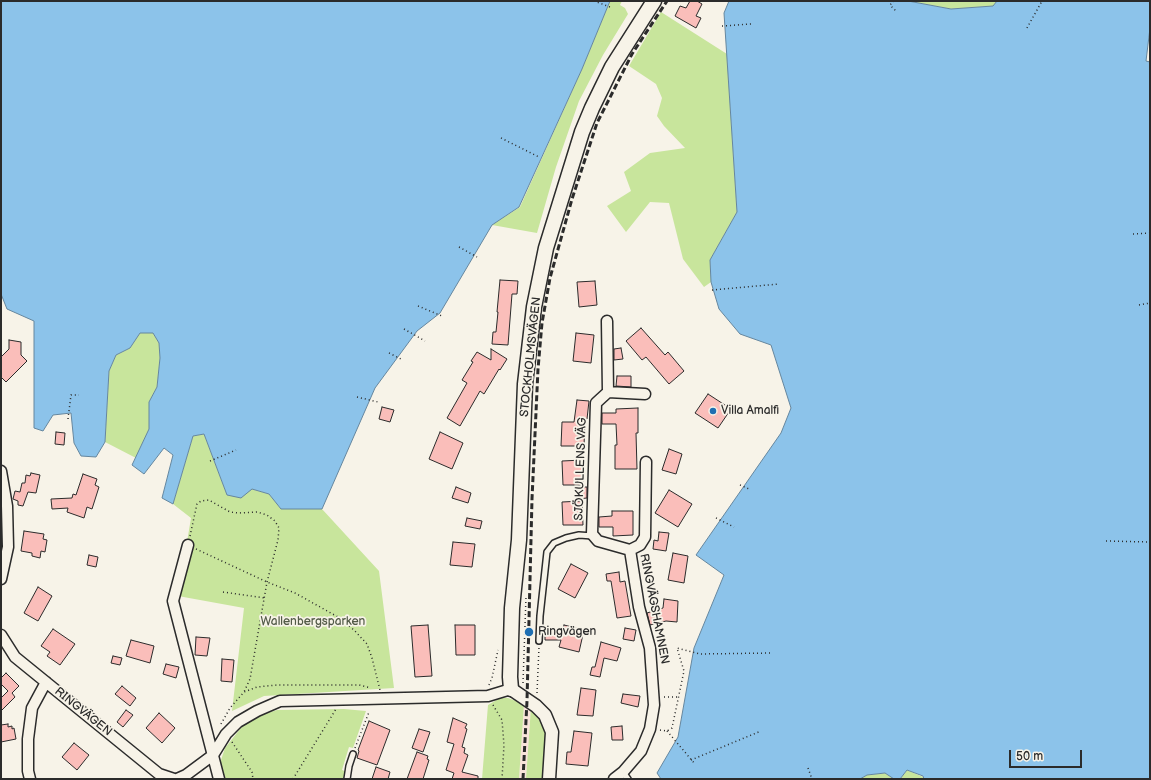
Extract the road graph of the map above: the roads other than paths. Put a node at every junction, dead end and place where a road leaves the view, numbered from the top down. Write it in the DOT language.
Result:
graph roads {
  1 [pos="654,1"];
  2 [pos="607,321"];
  3 [pos="608,392"];
  4 [pos="645,394"];
  5 [pos="646,462"];
  6 [pos="1,471"];
  7 [pos="594,536"];
  8 [pos="188,545"];
  9 [pos="630,550"];
  10 [pos="1,579"];
  11 [pos="1,635"];
  12 [pos="539,641"];
  13 [pos="46,682"];
  14 [pos="517,686"];
  15 [pos="353,754"];
  16 [pos="213,755"];
  17 [pos="626,776"];
  18 [pos="30,779"];
  19 [pos="174,779"];
  20 [pos="177,779"];
  21 [pos="219,779"];
  22 [pos="347,779"];
  23 [pos="549,779"];
  24 [pos="614,779"];
  1 -- 14 [label="main road, STOCKHOLMSVÄGEN"];
  2 -- 3 [label="street"];
  3 -- 4 [label="street"];
  3 -- 7 [label="street, SJÖKULLENS VÄG"];
  5 -- 9 [label="street, RINGVÄGSHAMNEN"];
  6 -- 10 [label="street"];
  7 -- 9 [label="street, SJÖKULLENS VÄG"];
  7 -- 12 [label="lane"];
  8 -- 16 [label="street"];
  9 -- 17 [label="street, RINGVÄGSHAMNEN"];
  11 -- 13 [label="street, RINGVÄGEN"];
  13 -- 18 [label="street"];
  13 -- 19 [label="street, RINGVÄGEN"];
  14 -- 16 [label="street"];
  14 -- 23 [label="street"];
  15 -- 22 [label="lane"];
  16 -- 20 [label="street"];
  16 -- 21 [label="street"];
  17 -- 24 [label="street, RINGVÄGSHAMNEN"];
}
